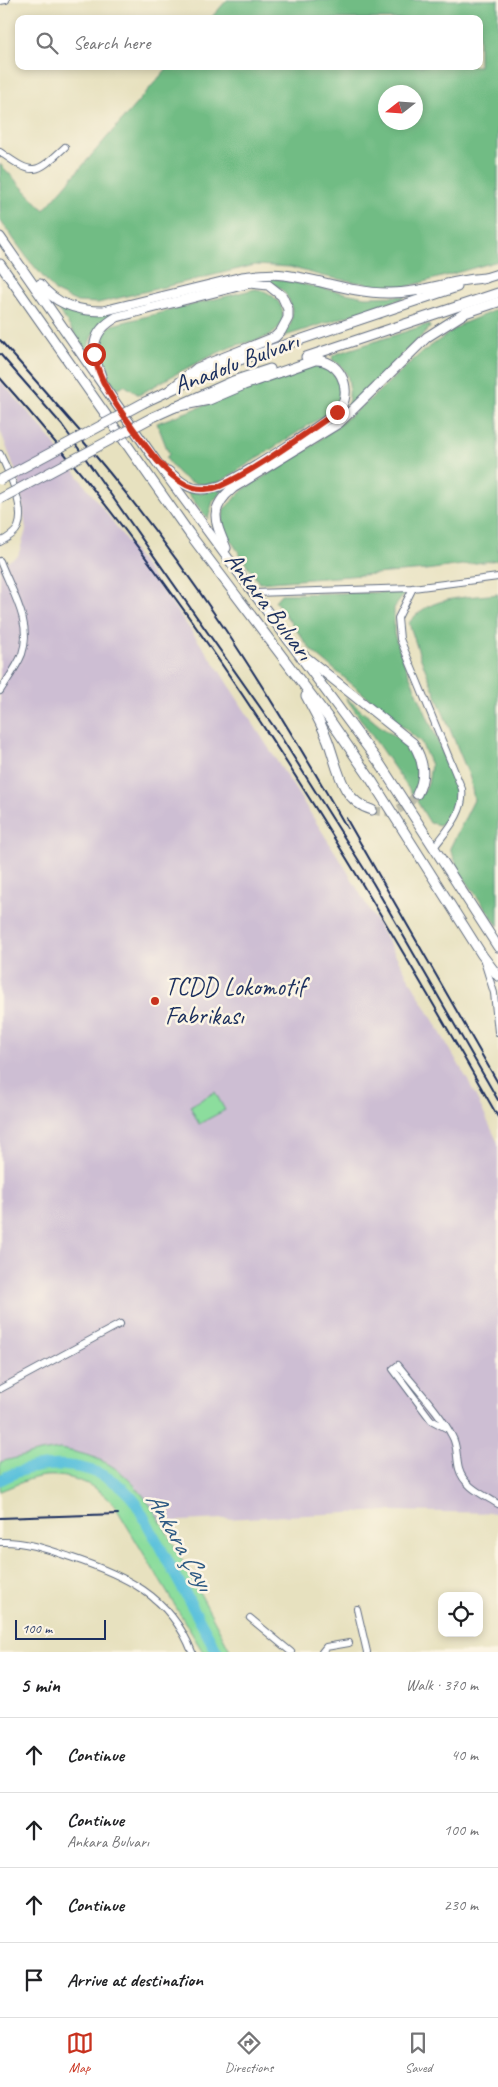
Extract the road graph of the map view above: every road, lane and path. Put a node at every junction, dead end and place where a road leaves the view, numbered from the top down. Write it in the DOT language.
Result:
graph roads {
  1 [pos="6,0"];
  2 [pos="0,1"];
  3 [pos="65,147"];
  4 [pos="0,152"];
  5 [pos="0,232"];
  6 [pos="0,237"];
  7 [pos="0,264"];
  8 [pos="0,274"];
  9 [pos="498,274"];
  10 [pos="486,278"];
  11 [pos="498,293"];
  12 [pos="23,297"];
  13 [pos="498,302"];
  14 [pos="106,388"];
  15 [pos="170,390"];
  16 [pos="174,407"];
  17 [pos="0,454"];
  18 [pos="156,461"];
  19 [pos="0,480"];
  20 [pos="0,499"];
  21 [pos="0,542"];
  22 [pos="0,561"];
  23 [pos="232,562"];
  24 [pos="498,577"];
  25 [pos="413,588"];
  26 [pos="254,593"];
  27 [pos="275,647"];
  28 [pos="294,647"];
  29 [pos="0,691"];
  30 [pos="417,794"];
  31 [pos="372,810"];
  32 [pos="435,846"];
  33 [pos="498,947"];
  34 [pos="482,955"];
  35 [pos="498,976"];
  36 [pos="498,1032"];
  37 [pos="120,1324"];
  38 [pos="0,1389"];
  39 [pos="446,1428"];
  40 [pos="498,1504"];
  41 [pos="0,1542"];
  42 [pos="357,1609"];
  43 [pos="250,1618"];
  44 [pos="348,1642"];
  45 [pos="192,1652"];
  46 [pos="291,1652"];
  47 [pos="322,1652"];
  48 [pos="367,1652"];
  1 -- 2 [label="street"];
  3 -- 4 [label="street"];
  5 -- 10 [label="main road"];
  6 -- 14 [label="main road, Ankara Bulvarı"];
  7 -- 12 [label="main road, Ankara Bulvarı"];
  8 -- 12 [label="main road"];
  9 -- 10 [label="main road, Anadolu Bulvarı"];
  10 -- 15 [label="main road, Anadolu Bulvarı"];
  11 -- 16 [label="main road, Anadolu Bulvarı"];
  12 -- 27 [label="main road, Ankara Bulvarı"];
  13 -- 23 [label="main road"];
  14 -- 15 [label="main road"];
  14 -- 18 [label="main road, Ankara Bulvarı"];
  15 -- 19 [label="main road, Anadolu Bulvarı, bridge"];
  16 -- 18 [label="main road"];
  16 -- 20 [label="main road, Anadolu Bulvarı, bridge"];
  17 -- 21 [label="street"];
  18 -- 23 [label="main road, Ankara Bulvarı"];
  22 -- 29 [label="street"];
  23 -- 26 [label="main road, Ankara Bulvarı"];
  24 -- 25 [label="street"];
  25 -- 26 [label="street"];
  25 -- 32 [label="street"];
  26 -- 28 [label="main road, Ankara Bulvarı"];
  27 -- 31 [label="main road"];
  27 -- 34 [label="main road, Ankara Bulvarı"];
  28 -- 30 [label="main road"];
  28 -- 32 [label="main road, Ankara Bulvarı"];
  32 -- 33 [label="main road, Ankara Bulvarı"];
  34 -- 35 [label="main road, Ankara Bulvarı"];
  34 -- 36 [label="street"];
  37 -- 38 [label="street"];
  39 -- 39 [label="street"];
  39 -- 40 [label="street"];
  41 -- 45 [label="street"];
  42 -- 48 [label="street"];
  43 -- 46 [label="street"];
  44 -- 47 [label="street"];
}
